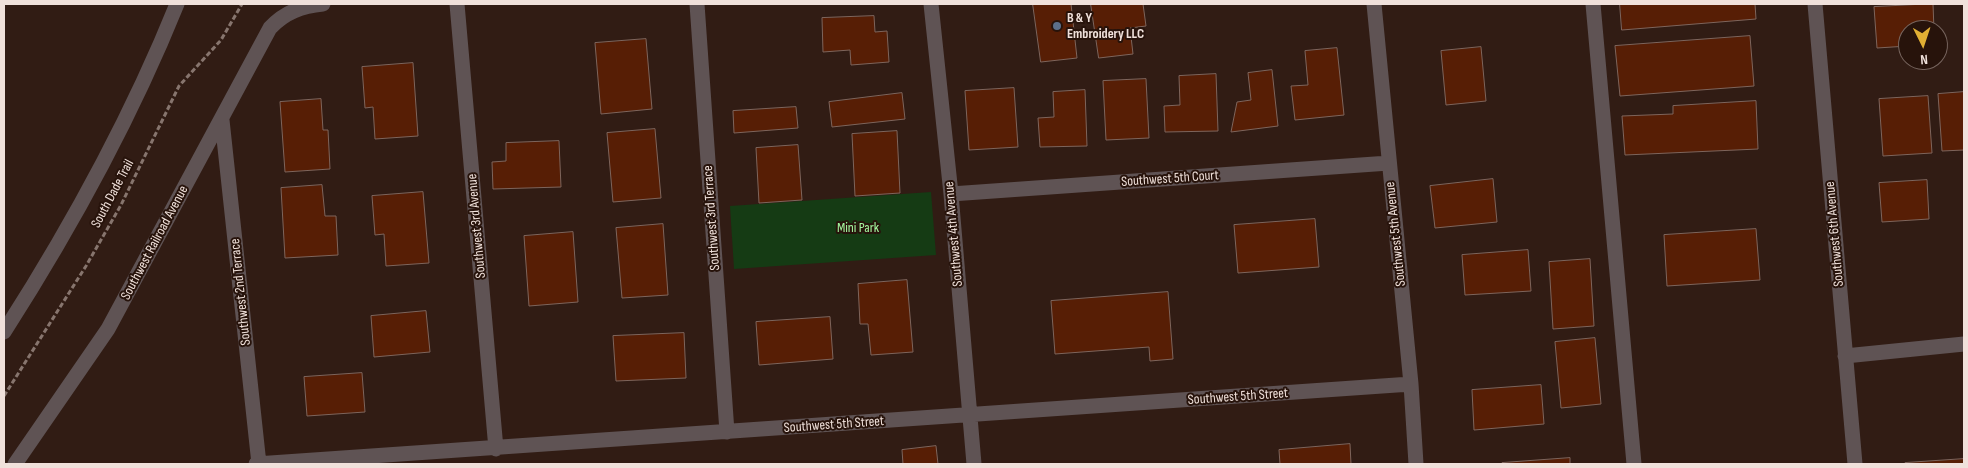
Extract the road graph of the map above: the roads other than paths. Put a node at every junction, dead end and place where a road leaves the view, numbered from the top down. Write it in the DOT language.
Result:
graph roads {
  1 [pos="177,4"];
  2 [pos="323,4"];
  3 [pos="458,4"];
  4 [pos="696,4"];
  5 [pos="931,4"];
  6 [pos="1374,4"];
  7 [pos="1593,4"];
  8 [pos="1815,4"];
  9 [pos="222,120"];
  10 [pos="1389,163"];
  11 [pos="951,194"];
  12 [pos="4,332"];
  13 [pos="1964,344"];
  14 [pos="1845,356"];
  15 [pos="1411,384"];
  16 [pos="970,415"];
  17 [pos="727,432"];
  18 [pos="496,449"];
  19 [pos="15,464"];
  20 [pos="257,464"];
  21 [pos="974,464"];
  22 [pos="1416,464"];
  23 [pos="1634,464"];
  24 [pos="1855,464"];
  1 -- 12 [label="street"];
  2 -- 9 [label="street, Southwest Railroad Avenue"];
  3 -- 18 [label="street, Southwest 3rd Avenue"];
  4 -- 17 [label="street, Southwest 3rd Terrace"];
  5 -- 11 [label="street, Southwest 4th Avenue"];
  6 -- 10 [label="street, Southwest 5th Avenue"];
  7 -- 23 [label="street"];
  8 -- 14 [label="street, Southwest 6th Avenue"];
  9 -- 19 [label="street, Southwest Railroad Avenue"];
  9 -- 20 [label="street, Southwest 2nd Terrace"];
  10 -- 11 [label="street, Southwest 5th Court"];
  10 -- 15 [label="street, Southwest 5th Avenue"];
  11 -- 16 [label="street, Southwest 4th Avenue"];
  13 -- 14 [label="street"];
  14 -- 24 [label="street, Southwest 6th Avenue"];
  15 -- 16 [label="street, Southwest 5th Street"];
  15 -- 22 [label="street, Southwest 5th Avenue"];
  16 -- 17 [label="street, Southwest 5th Street"];
  16 -- 21 [label="street, Southwest 4th Avenue"];
  17 -- 18 [label="street, Southwest 5th Street"];
  18 -- 20 [label="street, Southwest 5th Street"];
}
